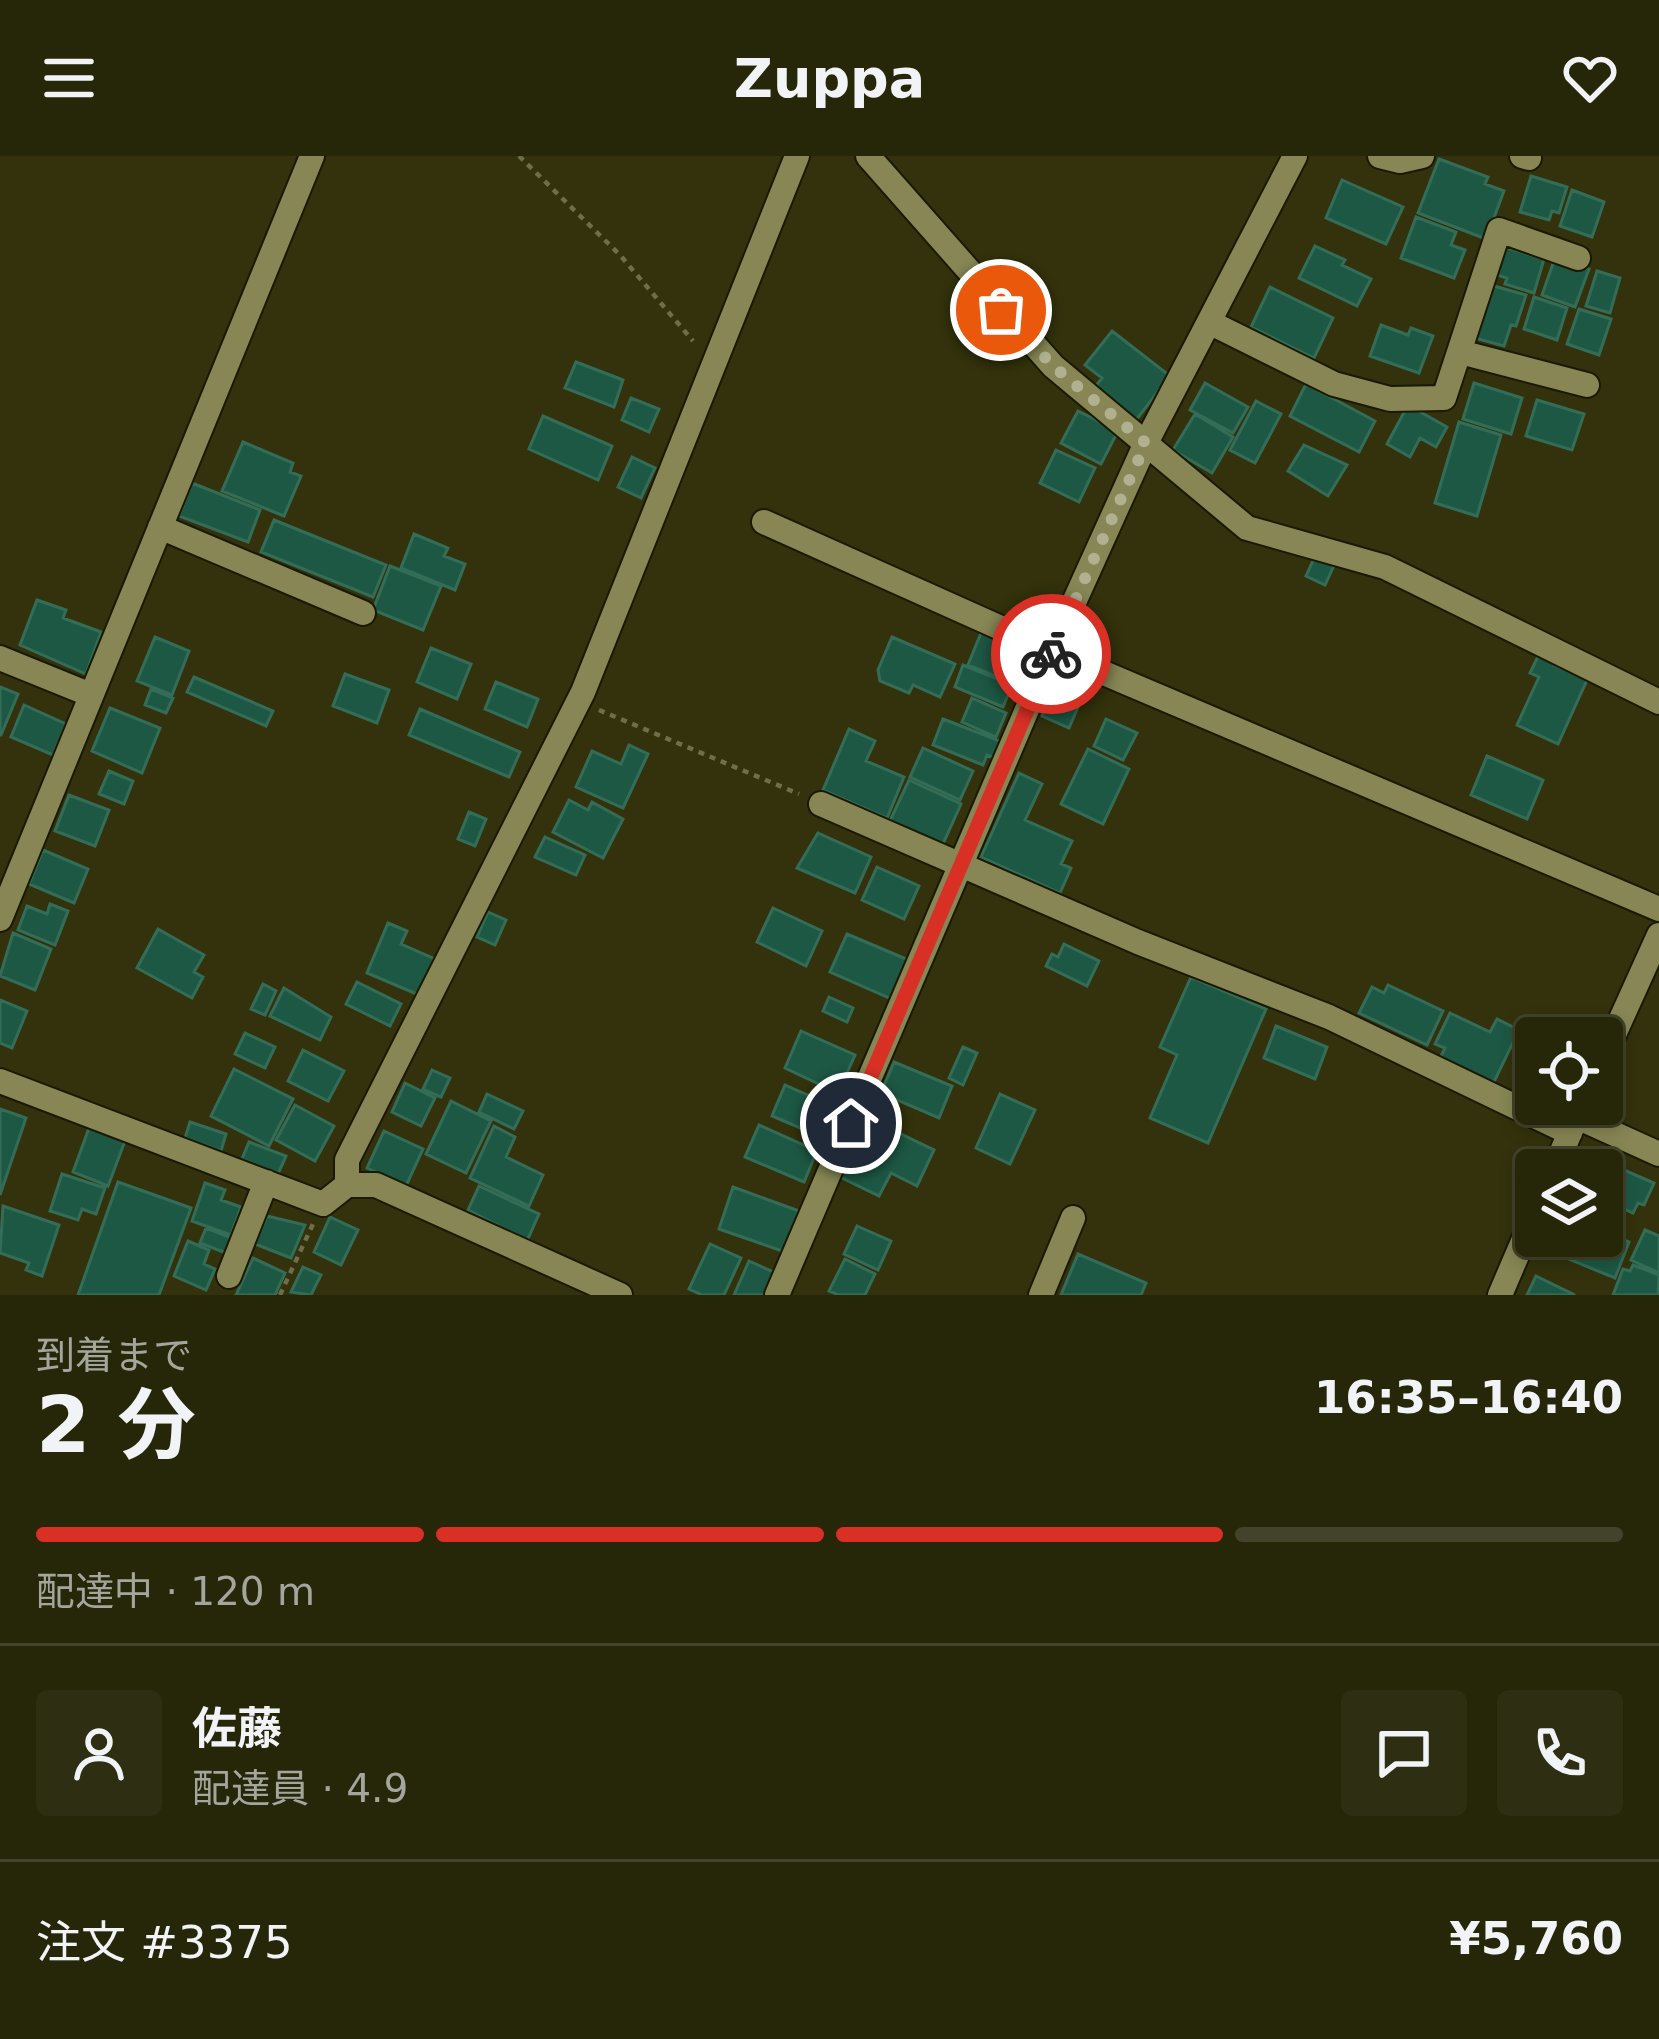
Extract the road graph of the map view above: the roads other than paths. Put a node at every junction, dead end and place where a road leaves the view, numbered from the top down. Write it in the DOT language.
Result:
graph roads {
  1 [pos="312,156"];
  2 [pos="797,156"];
  3 [pos="868,156"];
  4 [pos="1295,156"];
  5 [pos="1380,156"];
  6 [pos="1422,156"];
  7 [pos="1578,259"];
  8 [pos="1209,322"];
  9 [pos="1460,352"];
  10 [pos="1587,385"];
  11 [pos="1146,443"];
  12 [pos="764,523"];
  13 [pos="160,526"];
  14 [pos="362,613"];
  15 [pos="1052,651"];
  16 [pos="0,658"];
  17 [pos="91,695"];
  18 [pos="1659,702"];
  19 [pos="821,804"];
  20 [pos="962,864"];
  21 [pos="1659,909"];
  22 [pos="0,919"];
  23 [pos="1659,935"];
  24 [pos="1622,1017"];
  25 [pos="0,1081"];
  26 [pos="1515,1093"];
  27 [pos="1592,1125"];
  28 [pos="1659,1154"];
  29 [pos="266,1182"];
  30 [pos="347,1185"];
  31 [pos="1073,1218"];
  32 [pos="1516,1257"];
  33 [pos="229,1276"];
  34 [pos="620,1295"];
  35 [pos="778,1295"];
  36 [pos="1041,1295"];
  37 [pos="1500,1295"];
  1 -- 13 [label="street"];
  2 -- 30 [label="street"];
  3 -- 11 [label="street"];
  4 -- 8 [label="street"];
  5 -- 6 [label="street"];
  7 -- 9 [label="street"];
  8 -- 9 [label="street"];
  8 -- 11 [label="street"];
  9 -- 10 [label="street"];
  11 -- 15 [label="street"];
  11 -- 18 [label="street"];
  12 -- 15 [label="street"];
  13 -- 14 [label="street"];
  13 -- 17 [label="street"];
  15 -- 20 [label="street"];
  15 -- 21 [label="street"];
  16 -- 17 [label="street"];
  17 -- 22 [label="street"];
  19 -- 20 [label="street"];
  20 -- 26 [label="street"];
  20 -- 35 [label="street"];
  23 -- 24 [label="street"];
  25 -- 29 [label="street"];
  27 -- 28 [label="street"];
  29 -- 30 [label="street"];
  29 -- 33 [label="street"];
  30 -- 34 [label="street"];
  31 -- 36 [label="street"];
  32 -- 37 [label="street"];
}
